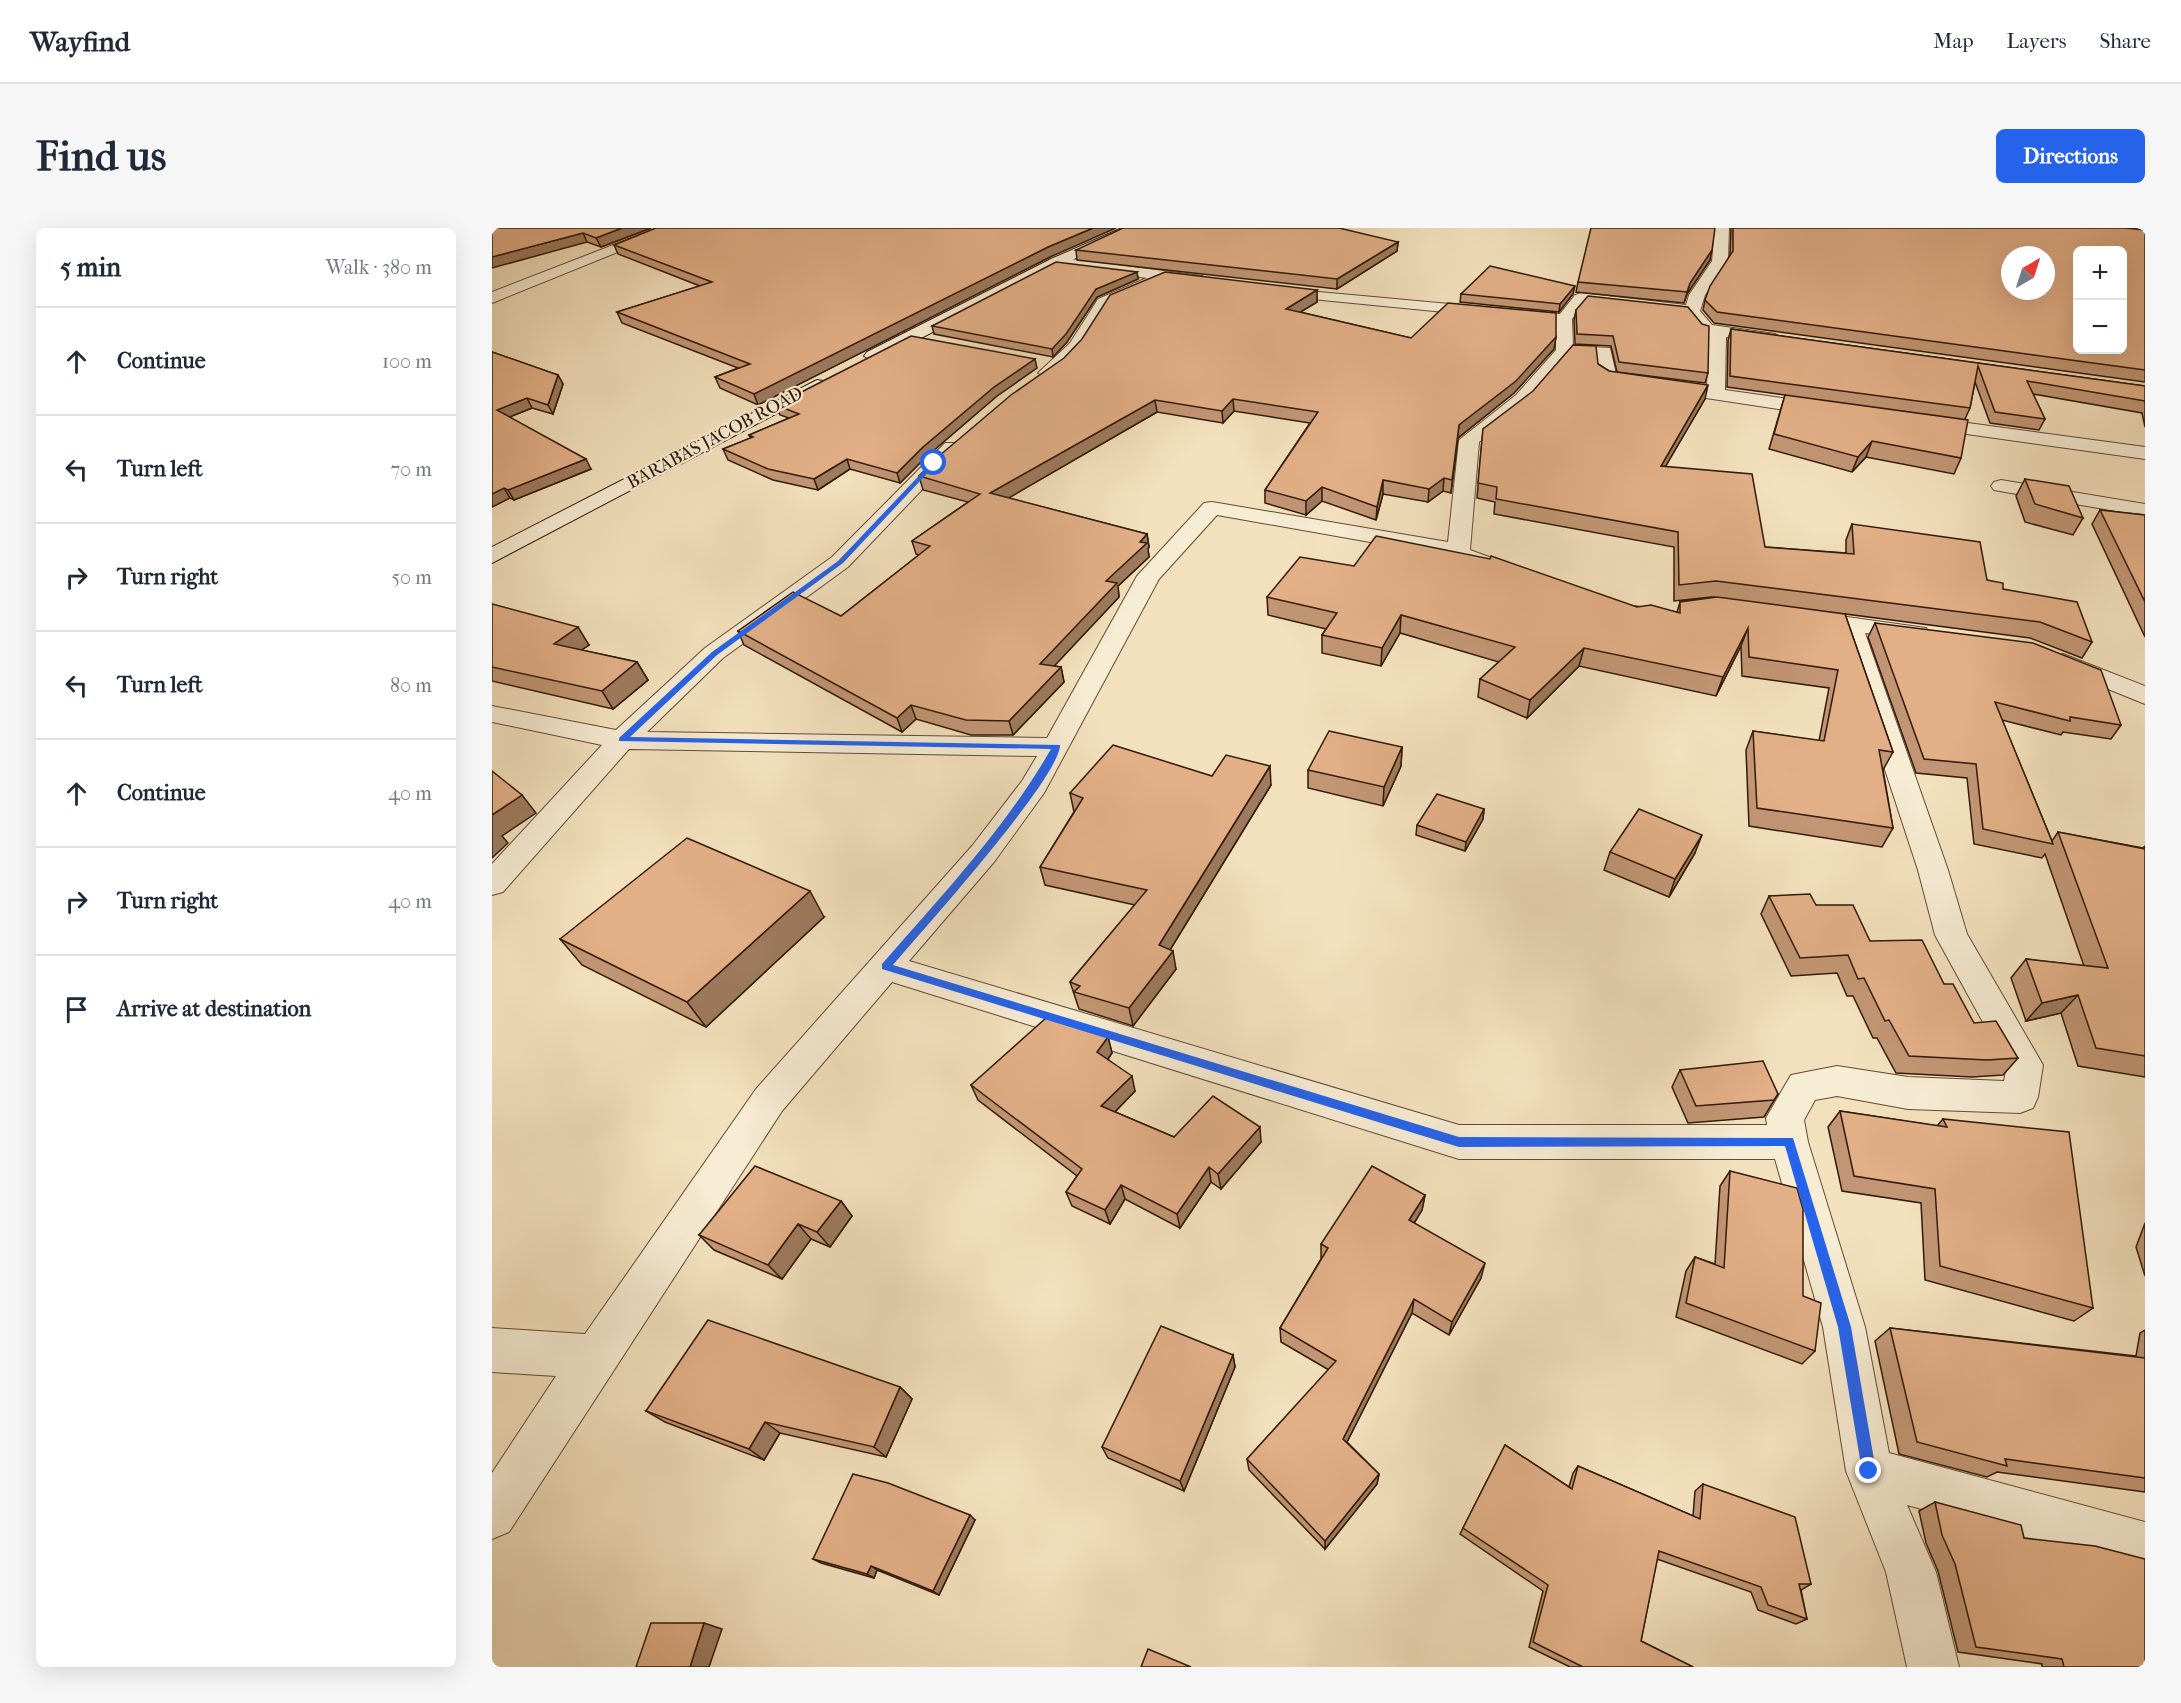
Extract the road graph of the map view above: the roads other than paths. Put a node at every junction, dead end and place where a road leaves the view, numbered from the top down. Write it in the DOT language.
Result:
graph roads {
  1 [pos="670,228"];
  2 [pos="1134,228"];
  3 [pos="1722,228"];
  4 [pos="1056,262"];
  5 [pos="1164,276"];
  6 [pos="1217,283"];
  7 [pos="1250,287"];
  8 [pos="492,298"];
  9 [pos="1692,311"];
  10 [pos="1564,319"];
  11 [pos="1718,332"];
  12 [pos="910,337"];
  13 [pos="933,341"];
  14 [pos="1788,341"];
  15 [pos="1565,351"];
  16 [pos="1035,361"];
  17 [pos="858,364"];
  18 [pos="1058,365"];
  19 [pos="837,375"];
  20 [pos="1032,383"];
  21 [pos="1716,395"];
  22 [pos="1844,412"];
  23 [pos="1902,420"];
  24 [pos="969,432"];
  25 [pos="2145,453"];
  26 [pos="2001,486"];
  27 [pos="2145,510"];
  28 [pos="1458,554"];
  29 [pos="492,556"];
  30 [pos="1513,573"];
  31 [pos="1780,615"];
  32 [pos="1849,624"];
  33 [pos="1939,636"];
  34 [pos="2040,652"];
  35 [pos="2145,696"];
  36 [pos="492,714"];
  37 [pos="622,740"];
  38 [pos="1057,747"];
  39 [pos="492,884"];
  40 [pos="885,967"];
  41 [pos="1789,1142"];
  42 [pos="492,1350"];
  43 [pos="595,1357"];
  44 [pos="1869,1471"];
  45 [pos="492,1515"];
  46 [pos="2145,1546"];
  47 [pos="1933,1667"];
  1 -- 8 [label="street"];
  2 -- 4 [label="street"];
  3 -- 9 [label="street"];
  4 -- 5 [label="street"];
  4 -- 12 [label="street"];
  5 -- 6 [label="street"];
  5 -- 18 [label="street"];
  7 -- 10 [label="street"];
  9 -- 10 [label="street"];
  9 -- 11 [label="street"];
  10 -- 15 [label="street"];
  11 -- 14 [label="street"];
  11 -- 21 [label="street"];
  12 -- 13 [label="street"];
  12 -- 17 [label="street"];
  15 -- 21 [label="street"];
  15 -- 28 [label="street"];
  16 -- 18 [label="street"];
  18 -- 20 [label="street"];
  19 -- 29 [label="street, BARABAS JACOB ROAD"];
  21 -- 22 [label="street"];
  23 -- 25 [label="street"];
  24 -- 37 [label="street"];
  26 -- 27 [label="street"];
  28 -- 30 [label="street"];
  28 -- 38 [label="street"];
  31 -- 32 [label="street"];
  32 -- 33 [label="street"];
  32 -- 41 [label="street"];
  34 -- 35 [label="street"];
  36 -- 37 [label="street"];
  37 -- 38 [label="street"];
  37 -- 39 [label="street"];
  38 -- 40 [label="street"];
  40 -- 41 [label="street"];
  40 -- 43 [label="street"];
  41 -- 44 [label="street"];
  42 -- 43 [label="street"];
  43 -- 45 [label="street"];
  44 -- 46 [label="street"];
  44 -- 47 [label="street"];
}
